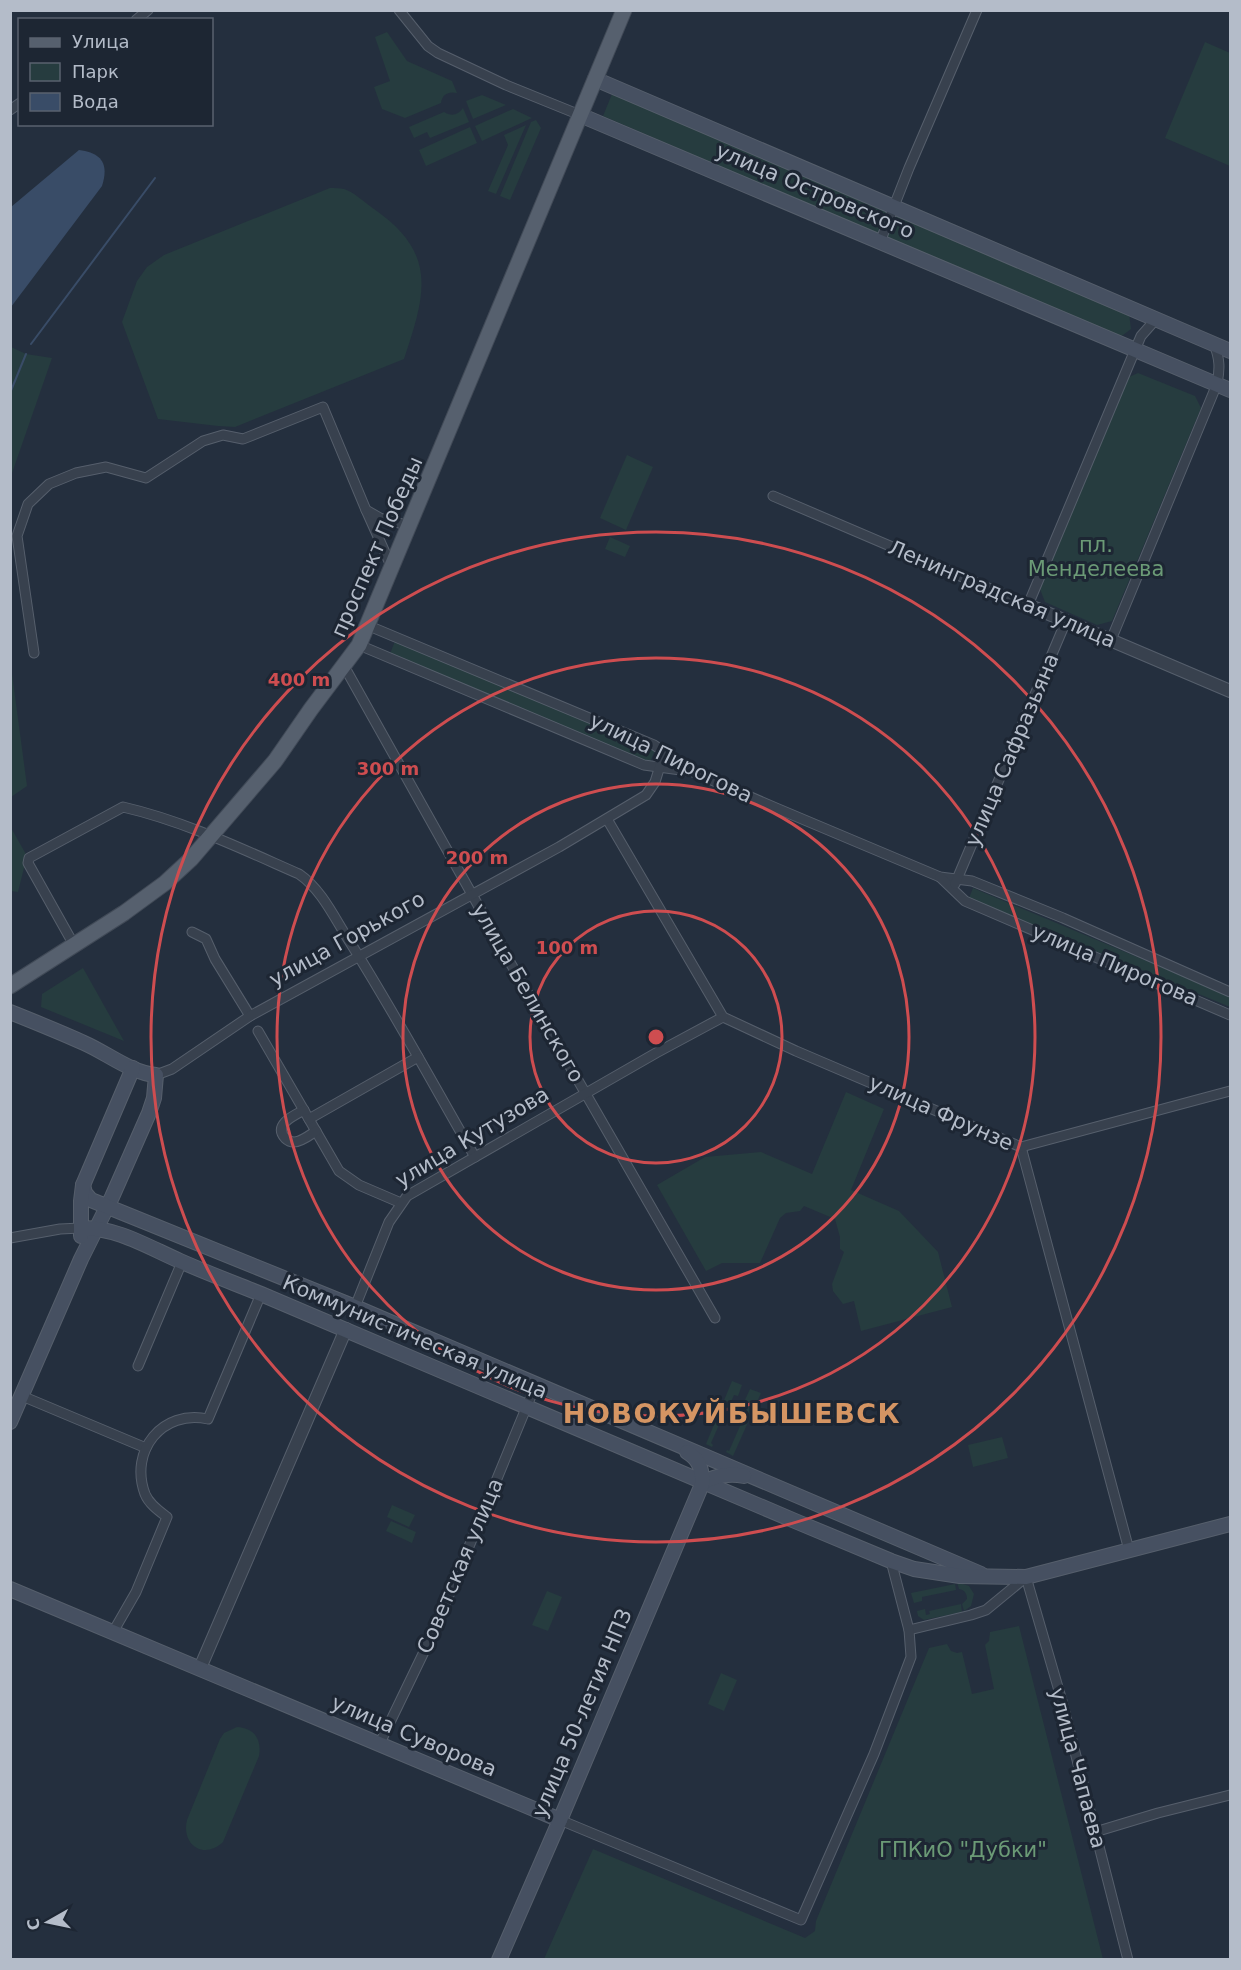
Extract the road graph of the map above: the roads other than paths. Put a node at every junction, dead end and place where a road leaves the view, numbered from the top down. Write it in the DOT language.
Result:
graph roads {
  1 [pos="399,10"];
  2 [pos="624,10"];
  3 [pos="977,10"];
  4 [pos="595,79"];
  5 [pos="580,115"];
  6 [pos="894,206"];
  7 [pos="880,242"];
  8 [pos="1156,319"];
  9 [pos="1214,344"];
  10 [pos="1135,350"];
  11 [pos="1230,351"];
  12 [pos="1216,384"];
  13 [pos="1230,390"];
  14 [pos="773,496"];
  15 [pos="366,510"];
  16 [pos="410,526"];
  17 [pos="392,568"];
  18 [pos="1028,605"];
  19 [pos="1066,621"];
  20 [pos="369,626"];
  21 [pos="1111,640"];
  22 [pos="360,645"];
  23 [pos="34,652"];
  24 [pos="344,666"];
  25 [pos="1230,691"];
  26 [pos="664,753"];
  27 [pos="660,767"];
  28 [pos="693,772"];
  29 [pos="608,819"];
  30 [pos="211,836"];
  31 [pos="940,877"];
  32 [pos="957,879"];
  33 [pos="952,890"];
  34 [pos="472,894"];
  35 [pos="192,932"];
  36 [pos="74,945"];
  37 [pos="360,956"];
  38 [pos="10,986"];
  39 [pos="1230,992"];
  40 [pos="10,1012"];
  41 [pos="1230,1015"];
  42 [pos="250,1016"];
  43 [pos="723,1017"];
  44 [pos="258,1031"];
  45 [pos="418,1057"];
  46 [pos="133,1068"];
  47 [pos="156,1075"];
  48 [pos="1230,1091"];
  49 [pos="586,1094"];
  50 [pos="304,1110"];
  51 [pos="309,1119"];
  52 [pos="316,1131"];
  53 [pos="1021,1147"];
  54 [pos="475,1157"];
  55 [pos="83,1185"];
  56 [pos="401,1203"];
  57 [pos="108,1206"];
  58 [pos="80,1222"];
  59 [pos="97,1228"];
  60 [pos="10,1238"];
  61 [pos="81,1259"];
  62 [pos="182,1263"];
  63 [pos="261,1294"];
  64 [pos="356,1307"];
  65 [pos="715,1318"];
  66 [pos="346,1329"];
  67 [pos="138,1366"];
  68 [pos="536,1384"];
  69 [pos="22,1396"];
  70 [pos="526,1407"];
  71 [pos="10,1422"];
  72 [pos="664,1439"];
  73 [pos="146,1448"];
  74 [pos="765,1481"];
  75 [pos="703,1482"];
  76 [pos="1230,1524"];
  77 [pos="897,1538"];
  78 [pos="1129,1550"];
  79 [pos="891,1561"];
  80 [pos="986,1576"];
  81 [pos="1026,1577"];
  82 [pos="10,1588"];
  83 [pos="909,1630"];
  84 [pos="113,1632"];
  85 [pos="200,1668"];
  86 [pos="380,1745"];
  87 [pos="1230,1795"];
  88 [pos="560,1820"];
  89 [pos="1095,1832"];
  90 [pos="499,1959"];
  91 [pos="1128,1959"];
  1 -- 5 [label="street, улица Островского"];
  2 -- 4 [label="main road, проспект Победы"];
  3 -- 6 [label="street"];
  4 -- 5 [label="main road, проспект Победы"];
  4 -- 6 [label="main road, улица Островского"];
  5 -- 7 [label="main road, улица Островского"];
  5 -- 16 [label="main road, проспект Победы"];
  6 -- 7 [label="street"];
  6 -- 8 [label="main road, улица Островского"];
  7 -- 10 [label="main road, улица Островского"];
  8 -- 9 [label="main road, улица Островского"];
  8 -- 10 [label="street"];
  9 -- 11 [label="main road, улица Островского"];
  9 -- 12 [label="street"];
  10 -- 12 [label="main road, улица Островского"];
  10 -- 18 [label="street"];
  12 -- 13 [label="main road, улица Островского"];
  12 -- 21 [label="street"];
  14 -- 18 [label="street, Ленинградская улица"];
  15 -- 16 [label="street"];
  15 -- 17 [label="street"];
  15 -- 23 [label="street"];
  16 -- 17 [label="main road, проспект Победы"];
  17 -- 20 [label="main road, проспект Победы"];
  18 -- 19 [label="street, Ленинградская улица"];
  19 -- 21 [label="street, Ленинградская улица"];
  19 -- 32 [label="street, улица Сафразьяна"];
  20 -- 22 [label="main road, проспект Победы"];
  20 -- 26 [label="street, улица Пирогова"];
  21 -- 25 [label="street, Ленинградская улица"];
  22 -- 24 [label="main road, проспект Победы"];
  22 -- 27 [label="street, улица Пирогова"];
  24 -- 30 [label="main road, проспект Победы"];
  24 -- 34 [label="street, улица Белинского"];
  26 -- 27 [label="street, улица Горького"];
  26 -- 28 [label="street, улица Пирогова"];
  27 -- 28 [label="street, улица Пирогова"];
  27 -- 29 [label="street, улица Горького"];
  28 -- 31 [label="street, улица Пирогова"];
  29 -- 34 [label="street, улица Горького"];
  29 -- 43 [label="street"];
  30 -- 36 [label="main road, проспект Победы"];
  30 -- 36 [label="street"];
  30 -- 37 [label="street"];
  31 -- 32 [label="street, улица Пирогова"];
  31 -- 33 [label="street, улица Пирогова"];
  32 -- 33 [label="street, улица Сафразьяна"];
  32 -- 39 [label="street, улица Пирогова"];
  33 -- 41 [label="street, улица Пирогова"];
  34 -- 37 [label="street, улица Горького"];
  34 -- 49 [label="street, улица Белинского"];
  35 -- 42 [label="street"];
  36 -- 38 [label="main road, проспект Победы"];
  37 -- 42 [label="street, улица Горького"];
  37 -- 45 [label="street"];
  40 -- 46 [label="main road"];
  42 -- 47 [label="street, улица Горького"];
  43 -- 49 [label="street, улица Кутузова"];
  43 -- 53 [label="street, улица Фрунзе"];
  44 -- 50 [label="street"];
  45 -- 51 [label="street"];
  45 -- 54 [label="street"];
  46 -- 47 [label="main road"];
  46 -- 55 [label="main road"];
  47 -- 57 [label="main road"];
  48 -- 53 [label="street"];
  49 -- 54 [label="street, улица Кутузова"];
  49 -- 65 [label="street, улица Белинского"];
  50 -- 51 [label="street"];
  50 -- 52 [label="street"];
  51 -- 52 [label="street"];
  52 -- 56 [label="street"];
  53 -- 78 [label="street, улица Фрунзе"];
  54 -- 56 [label="street, улица Кутузова"];
  55 -- 57 [label="main road, Коммунистическая улица"];
  55 -- 58 [label="main road"];
  56 -- 64 [label="street, улица Кутузова"];
  57 -- 58 [label="main road"];
  57 -- 59 [label="main road"];
  57 -- 64 [label="main road, Коммунистическая улица"];
  58 -- 59 [label="main road, Коммунистическая улица"];
  58 -- 60 [label="street"];
  58 -- 61 [label="main road"];
  59 -- 61 [label="main road"];
  59 -- 62 [label="main road, Коммунистическая улица"];
  61 -- 69 [label="main road"];
  62 -- 63 [label="main road, Коммунистическая улица"];
  62 -- 67 [label="street"];
  63 -- 66 [label="main road, Коммунистическая улица"];
  63 -- 73 [label="street"];
  64 -- 66 [label="main road, улица Кутузова"];
  64 -- 68 [label="main road, Коммунистическая улица"];
  66 -- 70 [label="main road, Коммунистическая улица"];
  66 -- 85 [label="street, улица Кутузова"];
  68 -- 70 [label="street, Советская улица"];
  68 -- 72 [label="main road, Коммунистическая улица"];
  69 -- 71 [label="main road"];
  69 -- 73 [label="street"];
  70 -- 75 [label="main road, Коммунистическая улица"];
  70 -- 86 [label="street, Советская улица"];
  72 -- 74 [label="main road, Коммунистическая улица"];
  72 -- 75 [label="main road"];
  73 -- 84 [label="street"];
  74 -- 75 [label="main road"];
  74 -- 77 [label="main road, Коммунистическая улица"];
  75 -- 79 [label="main road, Коммунистическая улица"];
  75 -- 88 [label="main road, улица 50-летия НПЗ"];
  76 -- 78 [label="main road, Коммунистическая улица"];
  77 -- 79 [label="main road"];
  77 -- 80 [label="main road, Коммунистическая улица"];
  78 -- 81 [label="main road, Коммунистическая улица"];
  79 -- 80 [label="main road, Коммунистическая улица"];
  79 -- 83 [label="street"];
  80 -- 81 [label="main road, Коммунистическая улица"];
  81 -- 83 [label="street"];
  81 -- 89 [label="street, улица Чапаева"];
  82 -- 84 [label="main road, улица Суворова"];
  83 -- 88 [label="street, улица Суворова"];
  84 -- 85 [label="main road, улица Суворова"];
  85 -- 86 [label="main road, улица Суворова"];
  86 -- 88 [label="main road, улица Суворова"];
  87 -- 89 [label="street"];
  88 -- 90 [label="main road, улица 50-летия НПЗ"];
  89 -- 91 [label="street, улица Чапаева"];
}
